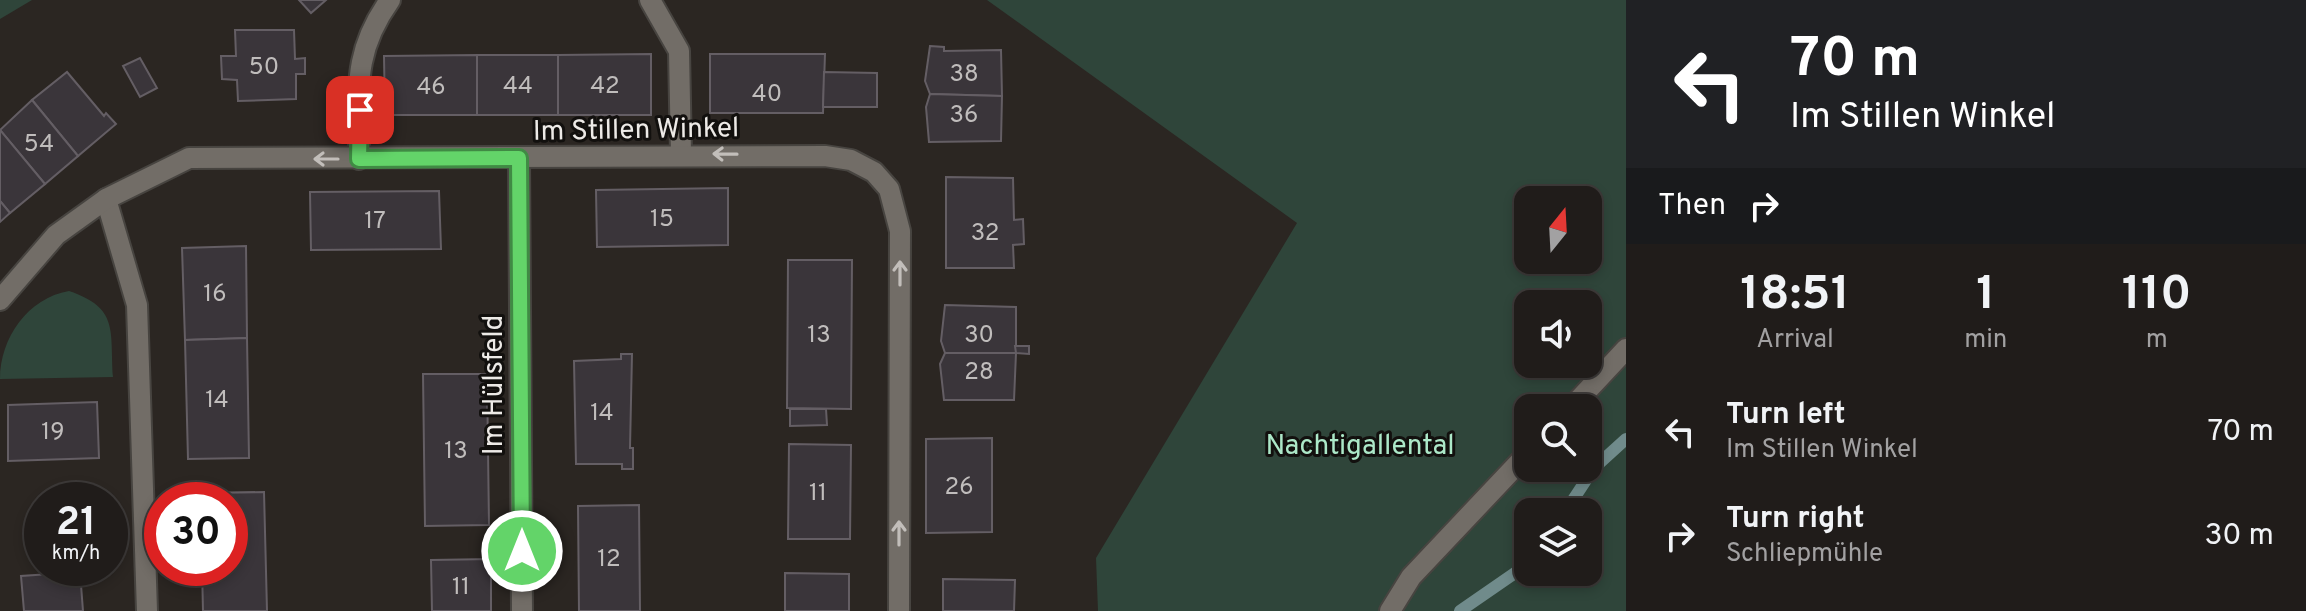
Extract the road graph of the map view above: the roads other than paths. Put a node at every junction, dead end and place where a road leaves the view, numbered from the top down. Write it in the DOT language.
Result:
graph roads {
  1 [pos="390,0"];
  2 [pos="650,0"];
  3 [pos="681,154"];
  4 [pos="519,158"];
  5 [pos="359,159"];
  6 [pos="106,199"];
  7 [pos="0,300"];
  8 [pos="1626,349"];
  9 [pos="1584,394"];
  10 [pos="1514,468"];
  11 [pos="147,611"];
  12 [pos="522,611"];
  13 [pos="899,611"];
  14 [pos="1390,611"];
  1 -- 5 [label="street"];
  2 -- 3 [label="street"];
  3 -- 4 [label="street, Im Stillen Winkel"];
  13 -- 3 [label="street, Im Stillen Winkel, one-way"];
  4 -- 5 [label="street, Im Stillen Winkel"];
  4 -- 12 [label="street, Im Hülsfeld"];
  5 -- 6 [label="street, Im Stillen Winkel, one-way"];
  6 -- 7 [label="street, Im Stillen Winkel"];
  6 -- 11 [label="street"];
  8 -- 9 [label="street"];
  10 -- 14 [label="street"];
}
